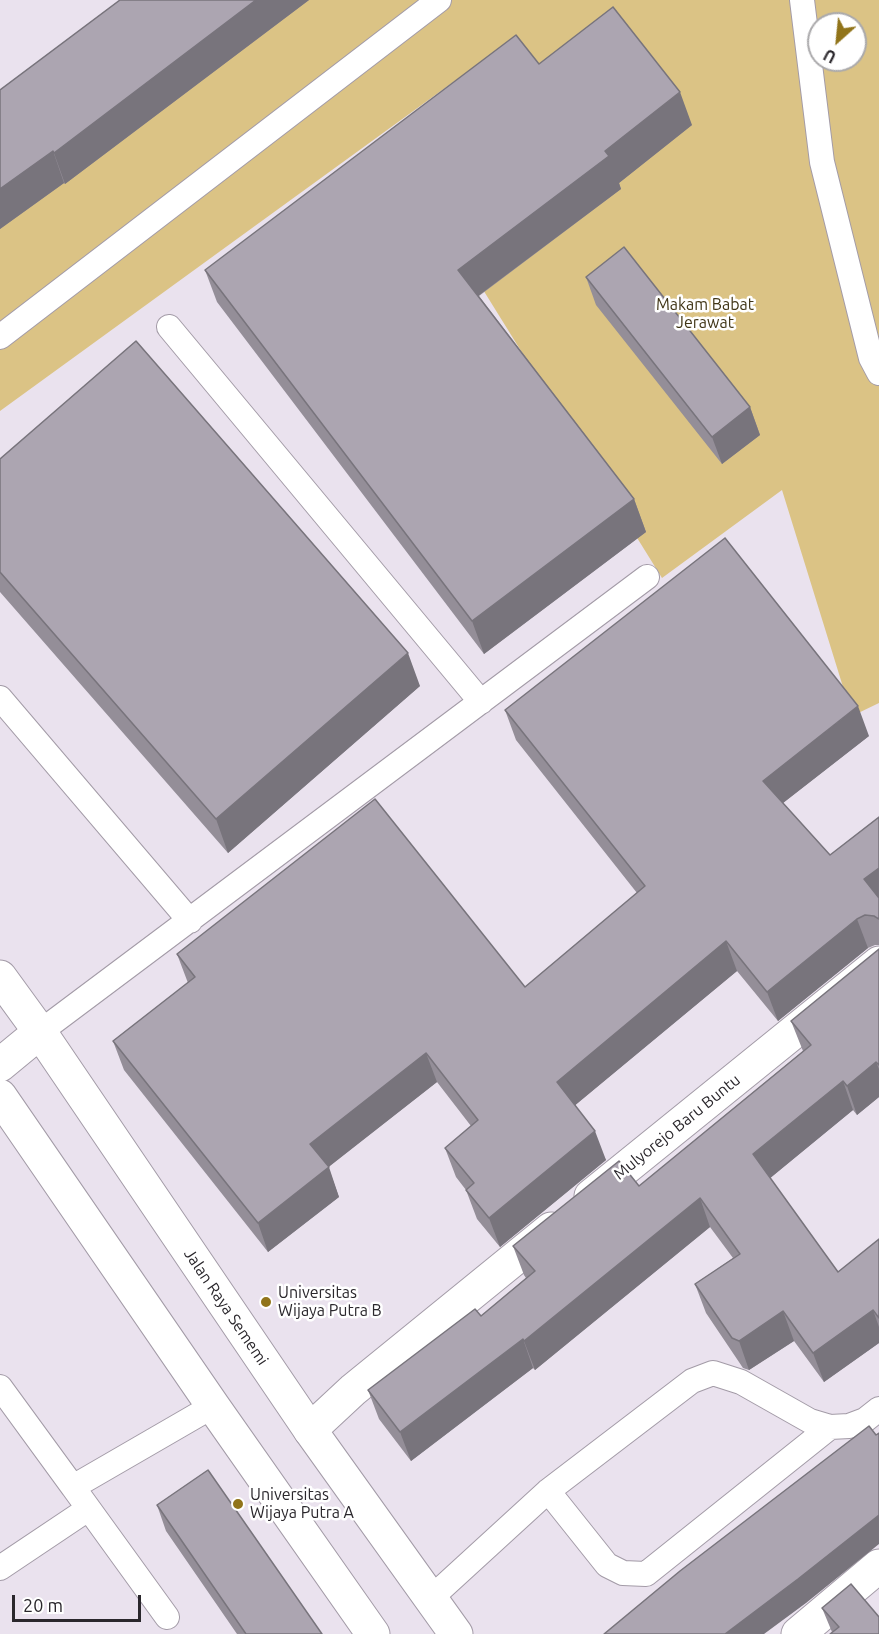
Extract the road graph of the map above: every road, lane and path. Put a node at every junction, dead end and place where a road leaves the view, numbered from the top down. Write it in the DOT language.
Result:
graph roads {
  1 [pos="439,0"];
  2 [pos="802,0"];
  3 [pos="169,327"];
  4 [pos="0,337"];
  5 [pos="879,373"];
  6 [pos="648,577"];
  7 [pos="0,698"];
  8 [pos="481,702"];
  9 [pos="190,921"];
  10 [pos="879,963"];
  11 [pos="0,977"];
  12 [pos="40,1032"];
  13 [pos="0,1065"];
  14 [pos="0,1096"];
  15 [pos="0,1387"];
  16 [pos="213,1407"];
  17 [pos="879,1409"];
  18 [pos="319,1422"];
  19 [pos="830,1427"];
  20 [pos="73,1487"];
  21 [pos="548,1491"];
  22 [pos="88,1509"];
  23 [pos="879,1566"];
  24 [pos="0,1568"];
  25 [pos="430,1599"];
  26 [pos="167,1617"];
  27 [pos="374,1634"];
  28 [pos="456,1634"];
  29 [pos="798,1634"];
  1 -- 4 [label="lane"];
  2 -- 5 [label="lane"];
  3 -- 8 [label="lane"];
  6 -- 8 [label="lane"];
  7 -- 9 [label="lane"];
  8 -- 9 [label="lane"];
  9 -- 12 [label="lane"];
  10 -- 18 [label="main road, Mulyorejo Baru Buntu"];
  11 -- 12 [label="main road, Jalan Raya Sememi"];
  12 -- 13 [label="main road"];
  12 -- 18 [label="main road, Jalan Raya Sememi"];
  14 -- 16 [label="main road"];
  15 -- 20 [label="lane"];
  16 -- 20 [label="lane"];
  16 -- 27 [label="main road"];
  17 -- 19 [label="lane"];
  18 -- 25 [label="main road, Jalan Raya Sememi"];
  19 -- 21 [label="lane"];
  19 -- 21 [label="lane"];
  20 -- 22 [label="lane"];
  21 -- 25 [label="lane"];
  22 -- 24 [label="lane"];
  22 -- 26 [label="lane"];
  23 -- 29 [label="main road"];
  25 -- 28 [label="main road, Jalan Raya Sememi"];
}
